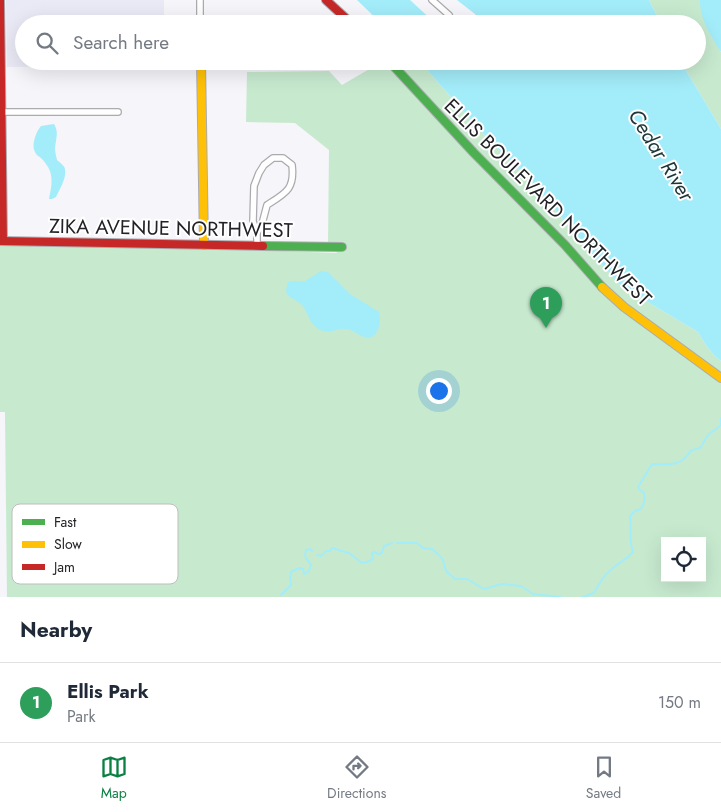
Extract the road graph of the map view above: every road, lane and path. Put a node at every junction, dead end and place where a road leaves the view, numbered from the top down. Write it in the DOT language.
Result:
graph roads {
  1 [pos="0,0"];
  2 [pos="200,0"];
  3 [pos="326,0"];
  4 [pos="432,0"];
  5 [pos="200,15"];
  6 [pos="342,15"];
  7 [pos="449,15"];
  8 [pos="201,70"];
  9 [pos="397,70"];
  10 [pos="2,112"];
  11 [pos="118,112"];
  12 [pos="257,232"];
  13 [pos="2,241"];
  14 [pos="204,245"];
  15 [pos="257,246"];
  16 [pos="342,247"];
  17 [pos="719,377"];
  1 -- 10 [label="street"];
  2 -- 5 [label="street"];
  3 -- 6 [label="street"];
  4 -- 7 [label="street"];
  8 -- 14 [label="street"];
  9 -- 17 [label="street, ELLIS BOULEVARD NORTHWEST"];
  10 -- 11 [label="street"];
  10 -- 13 [label="street"];
  12 -- 12 [label="street"];
  12 -- 15 [label="street"];
  13 -- 14 [label="street, ZIKA AVENUE NORTHWEST"];
  14 -- 15 [label="street, ZIKA AVENUE NORTHWEST"];
  15 -- 16 [label="street, ZIKA AVENUE NORTHWEST"];
}
